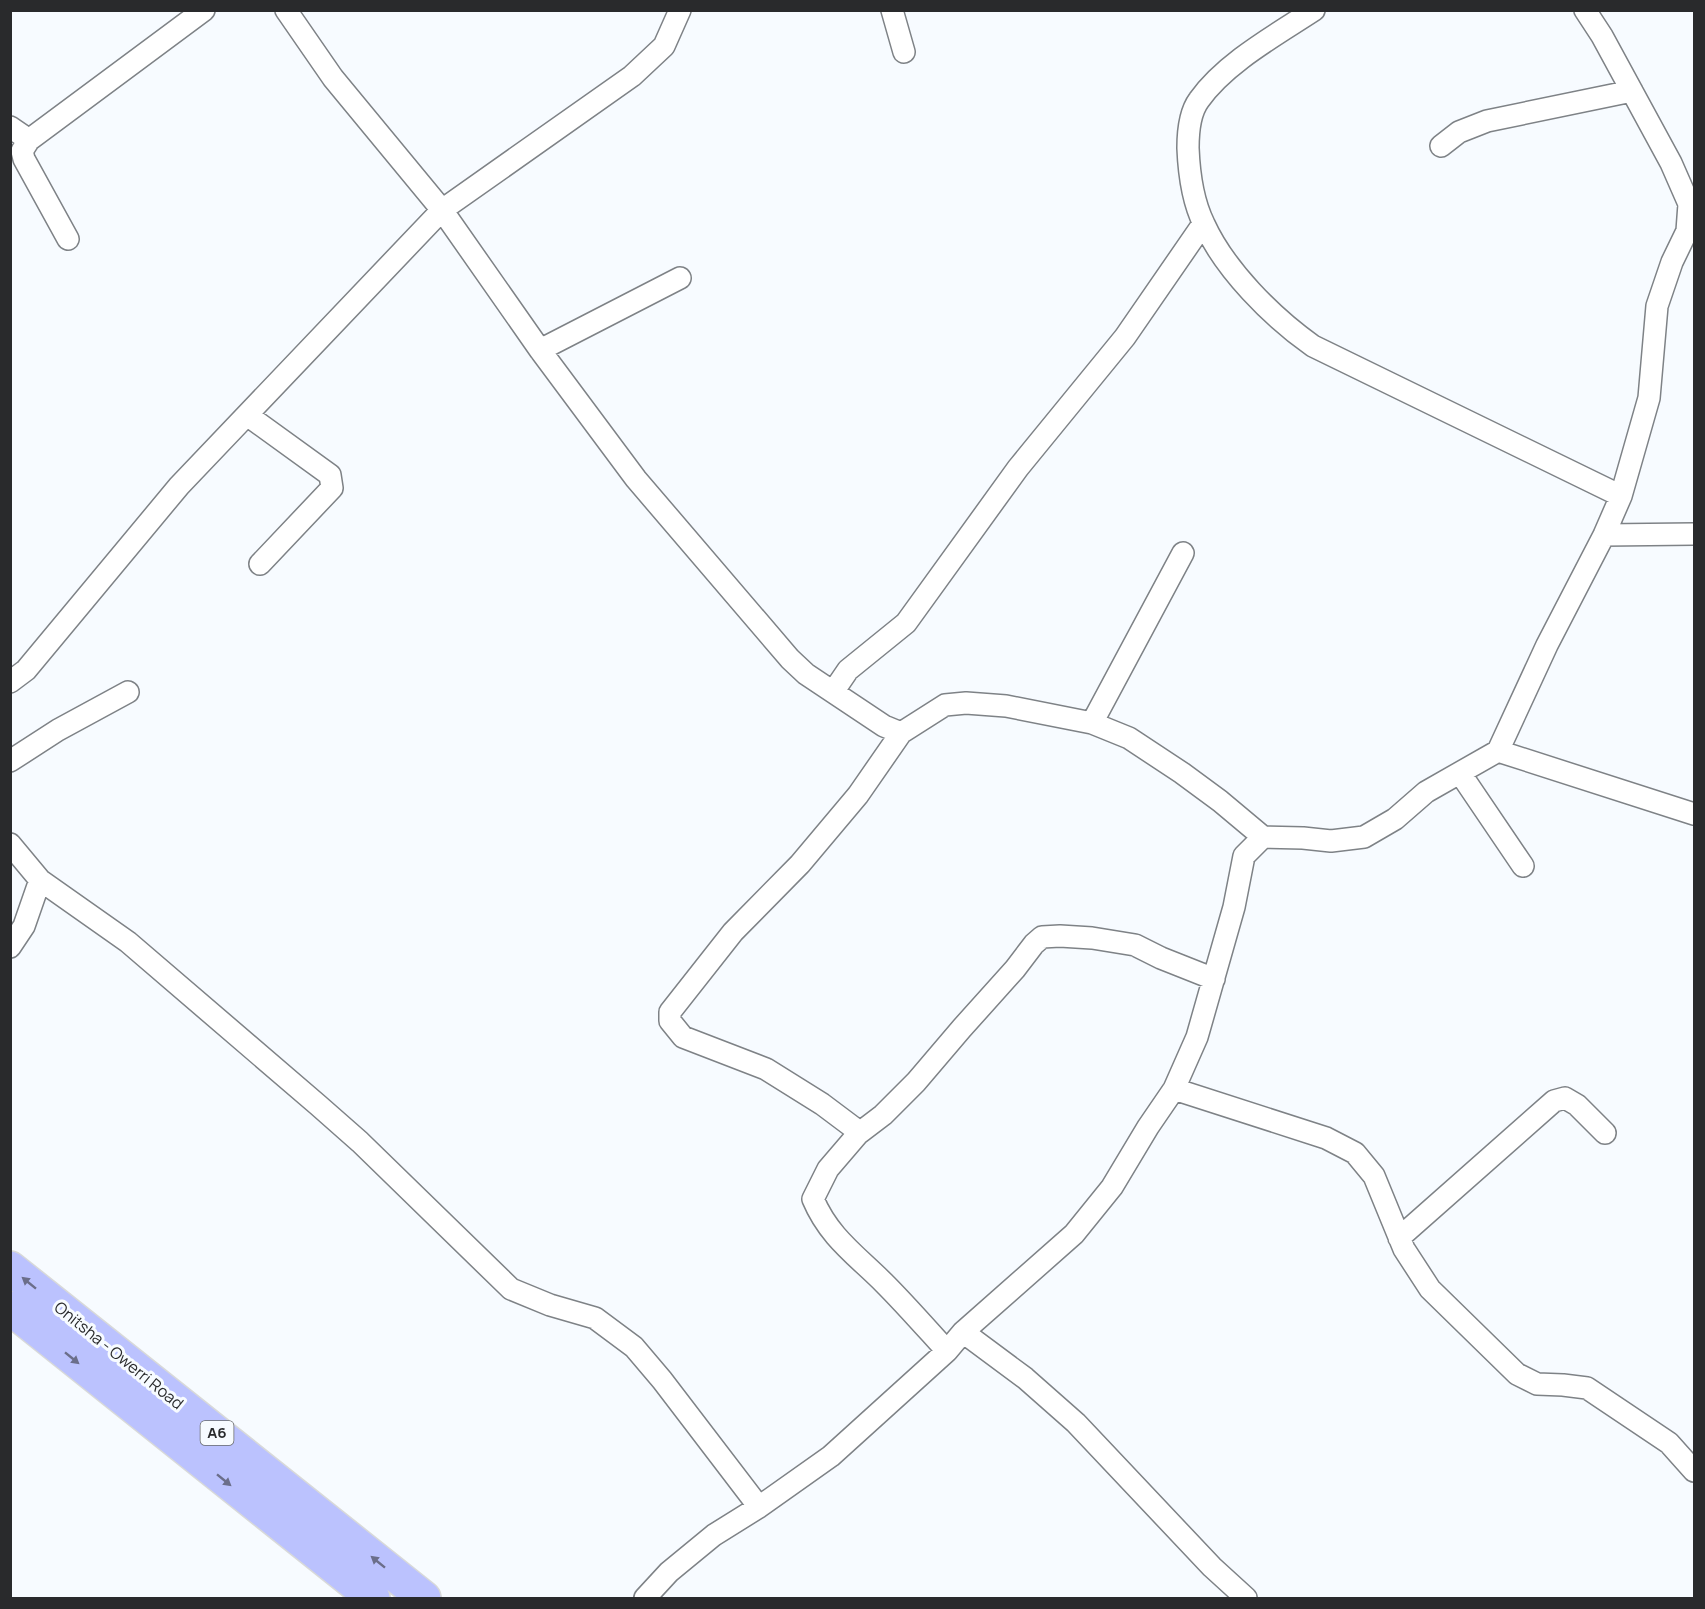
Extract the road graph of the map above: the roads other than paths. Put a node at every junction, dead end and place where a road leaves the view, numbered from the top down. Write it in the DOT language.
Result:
graph roads {
  1 [pos="204,10"];
  2 [pos="286,10"];
  3 [pos="680,10"];
  4 [pos="892,10"];
  5 [pos="1314,10"];
  6 [pos="1585,10"];
  7 [pos="904,52"];
  8 [pos="1632,91"];
  9 [pos="10,126"];
  10 [pos="29,140"];
  11 [pos="1441,146"];
  12 [pos="442,210"];
  13 [pos="1203,224"];
  14 [pos="68,239"];
  15 [pos="680,278"];
  16 [pos="540,350"];
  17 [pos="247,415"];
  18 [pos="1621,496"];
  19 [pos="1695,534"];
  20 [pos="1604,535"];
  21 [pos="1183,553"];
  22 [pos="260,564"];
  23 [pos="10,682"];
  24 [pos="128,692"];
  25 [pos="833,692"];
  26 [pos="1092,723"];
  27 [pos="901,733"];
  28 [pos="1498,751"];
  29 [pos="10,761"];
  30 [pos="1460,773"];
  31 [pos="1695,814"];
  32 [pos="1263,837"];
  33 [pos="10,844"];
  34 [pos="1523,866"];
  35 [pos="40,880"];
  36 [pos="10,947"];
  37 [pos="1214,979"];
  38 [pos="1174,1089"];
  39 [pos="1605,1133"];
  40 [pos="858,1134"];
  41 [pos="1399,1238"];
  42 [pos="10,1268"];
  43 [pos="10,1308"];
  44 [pos="963,1332"];
  45 [pos="947,1351"];
  46 [pos="1695,1471"];
  47 [pos="759,1507"];
  48 [pos="373,1599"];
  49 [pos="424,1599"];
  50 [pos="645,1599"];
  51 [pos="1246,1599"];
  1 -- 10 [label="street"];
  2 -- 12 [label="street"];
  3 -- 12 [label="street"];
  4 -- 7 [label="street"];
  5 -- 13 [label="street"];
  6 -- 8 [label="street"];
  8 -- 11 [label="street"];
  8 -- 18 [label="street"];
  9 -- 10 [label="street"];
  10 -- 14 [label="street"];
  12 -- 16 [label="street"];
  12 -- 17 [label="street"];
  13 -- 18 [label="street"];
  13 -- 25 [label="street"];
  15 -- 16 [label="street"];
  16 -- 25 [label="street"];
  17 -- 22 [label="street"];
  17 -- 23 [label="street"];
  18 -- 20 [label="street"];
  19 -- 20 [label="street"];
  20 -- 28 [label="street"];
  21 -- 26 [label="street"];
  24 -- 29 [label="street"];
  25 -- 27 [label="street"];
  26 -- 27 [label="street"];
  26 -- 32 [label="street"];
  27 -- 40 [label="street"];
  28 -- 30 [label="street"];
  28 -- 31 [label="street"];
  30 -- 32 [label="street"];
  30 -- 34 [label="street"];
  32 -- 37 [label="street"];
  33 -- 35 [label="street"];
  35 -- 36 [label="street"];
  35 -- 47 [label="street"];
  37 -- 38 [label="street"];
  37 -- 40 [label="street"];
  38 -- 41 [label="street"];
  38 -- 44 [label="street"];
  39 -- 41 [label="street"];
  40 -- 45 [label="street"];
  41 -- 46 [label="street"];
  49 -- 42 [label="highway, Onitsha - Owerri Road / A6, one-way"];
  43 -- 48 [label="highway, Onitsha - Owerri Road / A6, one-way"];
  44 -- 45 [label="street"];
  44 -- 51 [label="street"];
  45 -- 47 [label="street"];
  47 -- 50 [label="street"];
}
